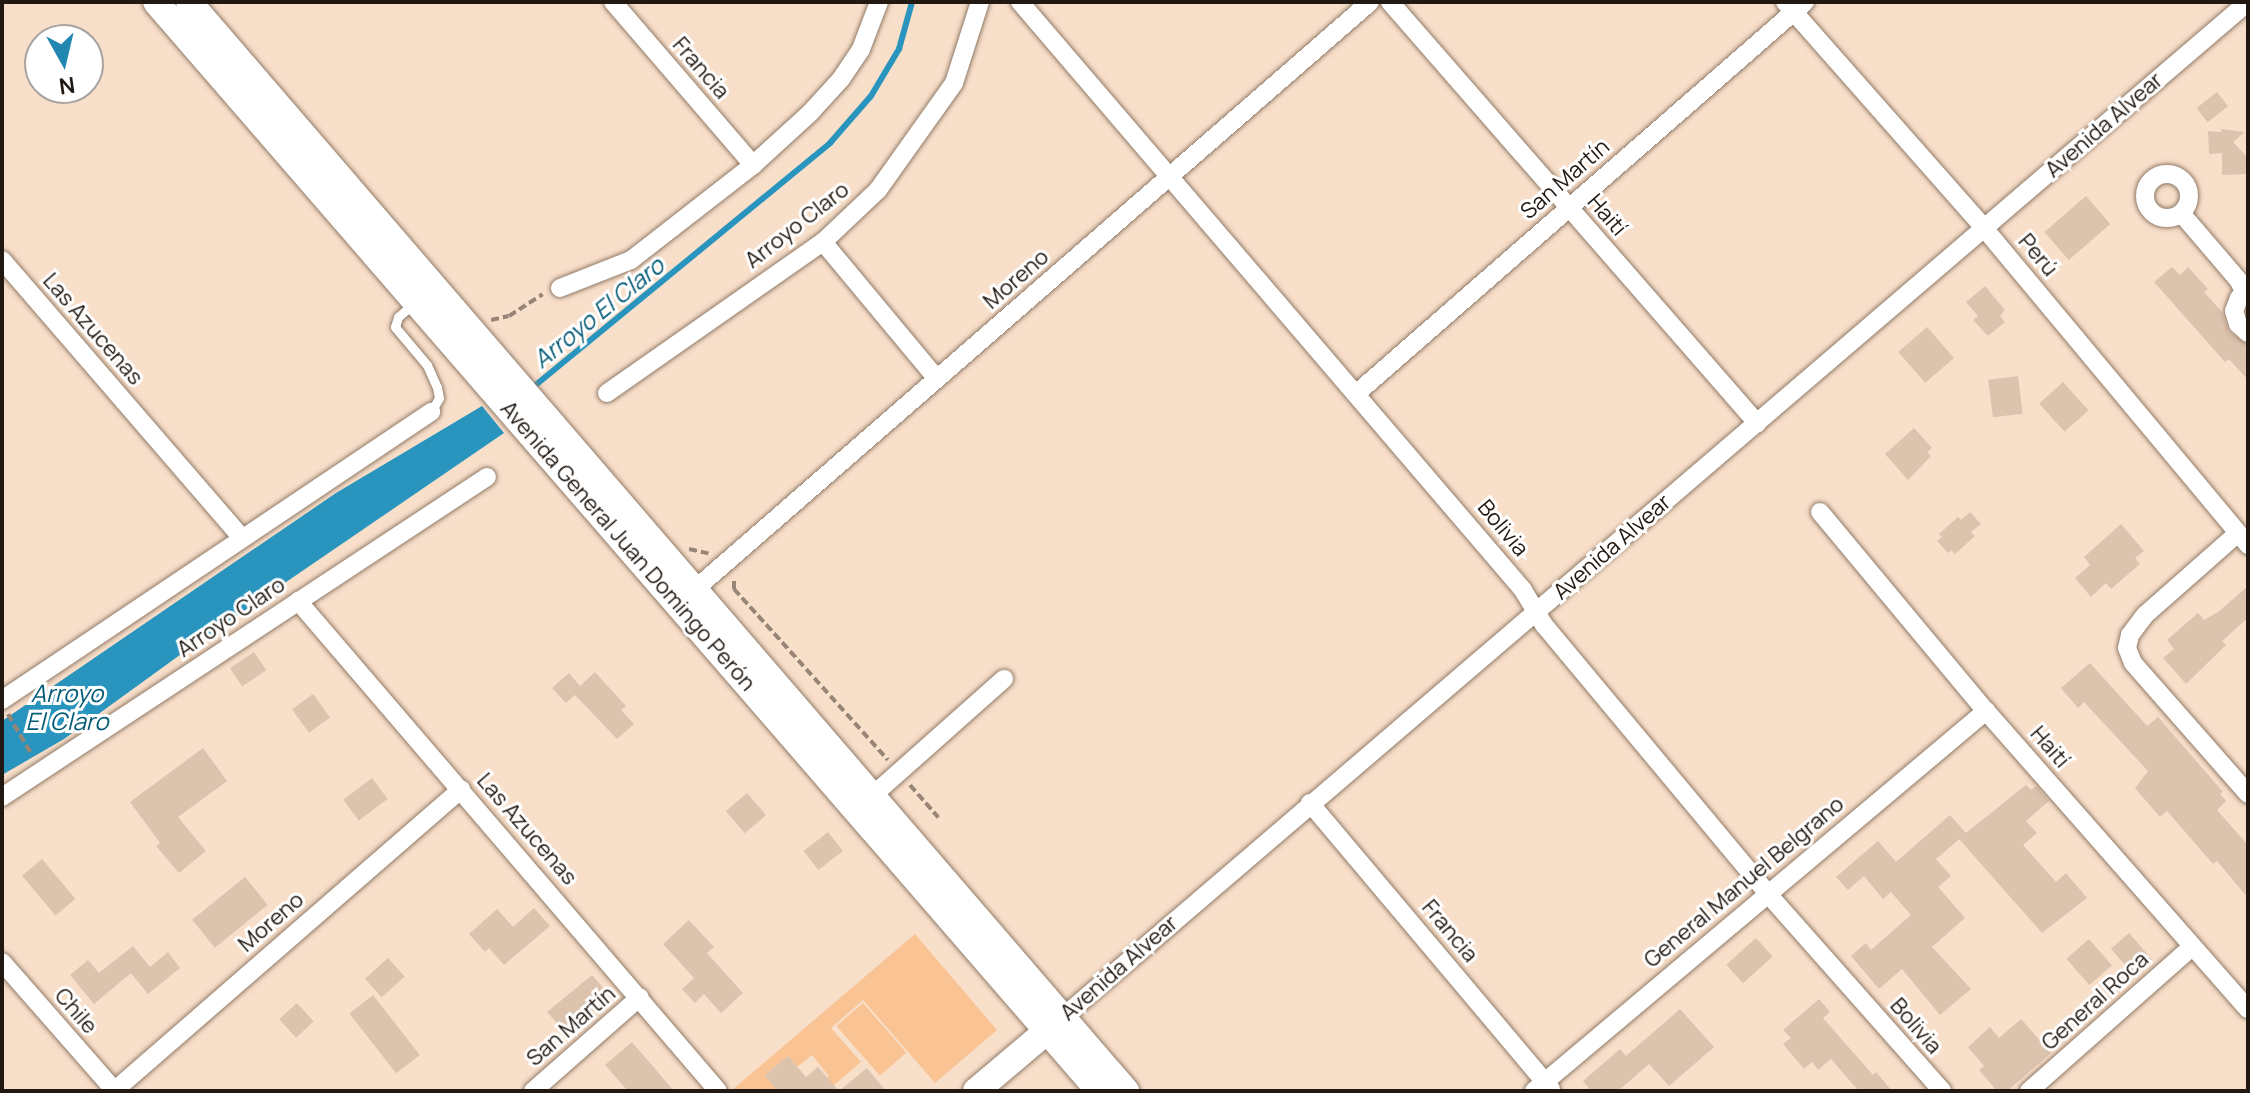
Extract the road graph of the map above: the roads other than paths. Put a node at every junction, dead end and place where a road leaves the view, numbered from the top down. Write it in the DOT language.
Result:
graph roads {
  1 [pos="156,2"];
  2 [pos="189,2"];
  3 [pos="613,2"];
  4 [pos="879,2"];
  5 [pos="980,2"];
  6 [pos="1020,2"];
  7 [pos="1370,2"];
  8 [pos="1390,2"];
  9 [pos="2248,2"];
  10 [pos="1794,5"];
  11 [pos="753,165"];
  12 [pos="1169,176"];
  13 [pos="1569,208"];
  14 [pos="2181,213"];
  15 [pos="1984,228"];
  16 [pos="823,242"];
  17 [pos="2,260"];
  18 [pos="560,288"];
  19 [pos="2246,293"];
  20 [pos="415,302"];
  21 [pos="2248,333"];
  22 [pos="498,377"];
  23 [pos="937,379"];
  24 [pos="607,393"];
  25 [pos="1357,393"];
  26 [pos="431,412"];
  27 [pos="1757,423"];
  28 [pos="541,429"];
  29 [pos="487,477"];
  30 [pos="1820,512"];
  31 [pos="242,538"];
  32 [pos="2243,539"];
  33 [pos="693,591"];
  34 [pos="298,601"];
  35 [pos="1537,612"];
  36 [pos="1004,679"];
  37 [pos="4,706"];
  38 [pos="1986,711"];
  39 [pos="461,789"];
  40 [pos="2248,794"];
  41 [pos="2,797"];
  42 [pos="871,797"];
  43 [pos="1310,803"];
  44 [pos="1768,894"];
  45 [pos="2192,947"];
  46 [pos="2,962"];
  47 [pos="640,997"];
  48 [pos="2248,1009"];
  49 [pos="1055,1024"];
  50 [pos="1544,1088"];
  51 [pos="114,1091"];
  52 [pos="533,1091"];
  53 [pos="718,1091"];
  54 [pos="976,1091"];
  55 [pos="1099,1091"];
  56 [pos="1126,1091"];
  57 [pos="1942,1091"];
  58 [pos="2029,1091"];
  1 -- 20 [label="main road, Avenida General Juan Domingo Perón"];
  2 -- 22 [label="main road, Avenida General Juan Domingo Perón"];
  3 -- 11 [label="street, Francia"];
  4 -- 11 [label="street"];
  5 -- 16 [label="street, Arroyo Claro"];
  6 -- 12 [label="street, Bolivia"];
  7 -- 12 [label="street, Moreno"];
  8 -- 13 [label="street, Haití"];
  9 -- 15 [label="street, Avenida Alvear"];
  10 -- 13 [label="street, San Martín"];
  10 -- 15 [label="street, Perú"];
  11 -- 18 [label="street"];
  12 -- 23 [label="street, Moreno"];
  12 -- 25 [label="street, Bolivia"];
  13 -- 25 [label="street, San Martín"];
  13 -- 27 [label="street, Haití"];
  14 -- 19 [label="street"];
  15 -- 27 [label="street, Avenida Alvear"];
  15 -- 32 [label="street, Perú"];
  16 -- 23 [label="street"];
  16 -- 24 [label="street, Arroyo Claro"];
  17 -- 31 [label="street, Las Azucenas"];
  19 -- 21 [label="street"];
  20 -- 22 [label="main road, Avenida General Juan Domingo Perón"];
  20 -- 26 [label="lane"];
  22 -- 28 [label="main road, Avenida General Juan Domingo Perón"];
  23 -- 33 [label="street, Moreno"];
  25 -- 35 [label="street, Bolivia"];
  26 -- 31 [label="street"];
  27 -- 35 [label="street, Avenida Alvear"];
  28 -- 33 [label="main road, Avenida General Juan Domingo Perón"];
  28 -- 49 [label="main road, Avenida General Juan Domingo Perón"];
  29 -- 34 [label="street, Arroyo Claro"];
  30 -- 38 [label="street, Haití"];
  31 -- 37 [label="street"];
  32 -- 40 [label="street"];
  33 -- 42 [label="main road, Avenida General Juan Domingo Perón"];
  34 -- 39 [label="street, Las Azucenas"];
  34 -- 41 [label="street, Arroyo Claro"];
  35 -- 43 [label="street, Avenida Alvear"];
  35 -- 44 [label="street, Bolivia"];
  36 -- 42 [label="street"];
  38 -- 44 [label="street, General Manuel Belgrano"];
  38 -- 45 [label="street, Haití"];
  39 -- 47 [label="street, Las Azucenas"];
  39 -- 51 [label="street, Moreno"];
  42 -- 49 [label="main road, Avenida General Juan Domingo Perón"];
  43 -- 49 [label="street, Avenida Alvear"];
  43 -- 50 [label="street, Francia"];
  44 -- 50 [label="street, General Manuel Belgrano"];
  44 -- 57 [label="street, Bolivia"];
  45 -- 48 [label="street, Haití"];
  45 -- 58 [label="street, General Roca"];
  46 -- 51 [label="street, Chile"];
  47 -- 52 [label="street, San Martín"];
  47 -- 53 [label="street, Las Azucenas"];
  49 -- 54 [label="main road, Avenida Alvear"];
  49 -- 55 [label="main road, Avenida General Juan Domingo Perón"];
  49 -- 56 [label="main road, Avenida General Juan Domingo Perón"];
}
